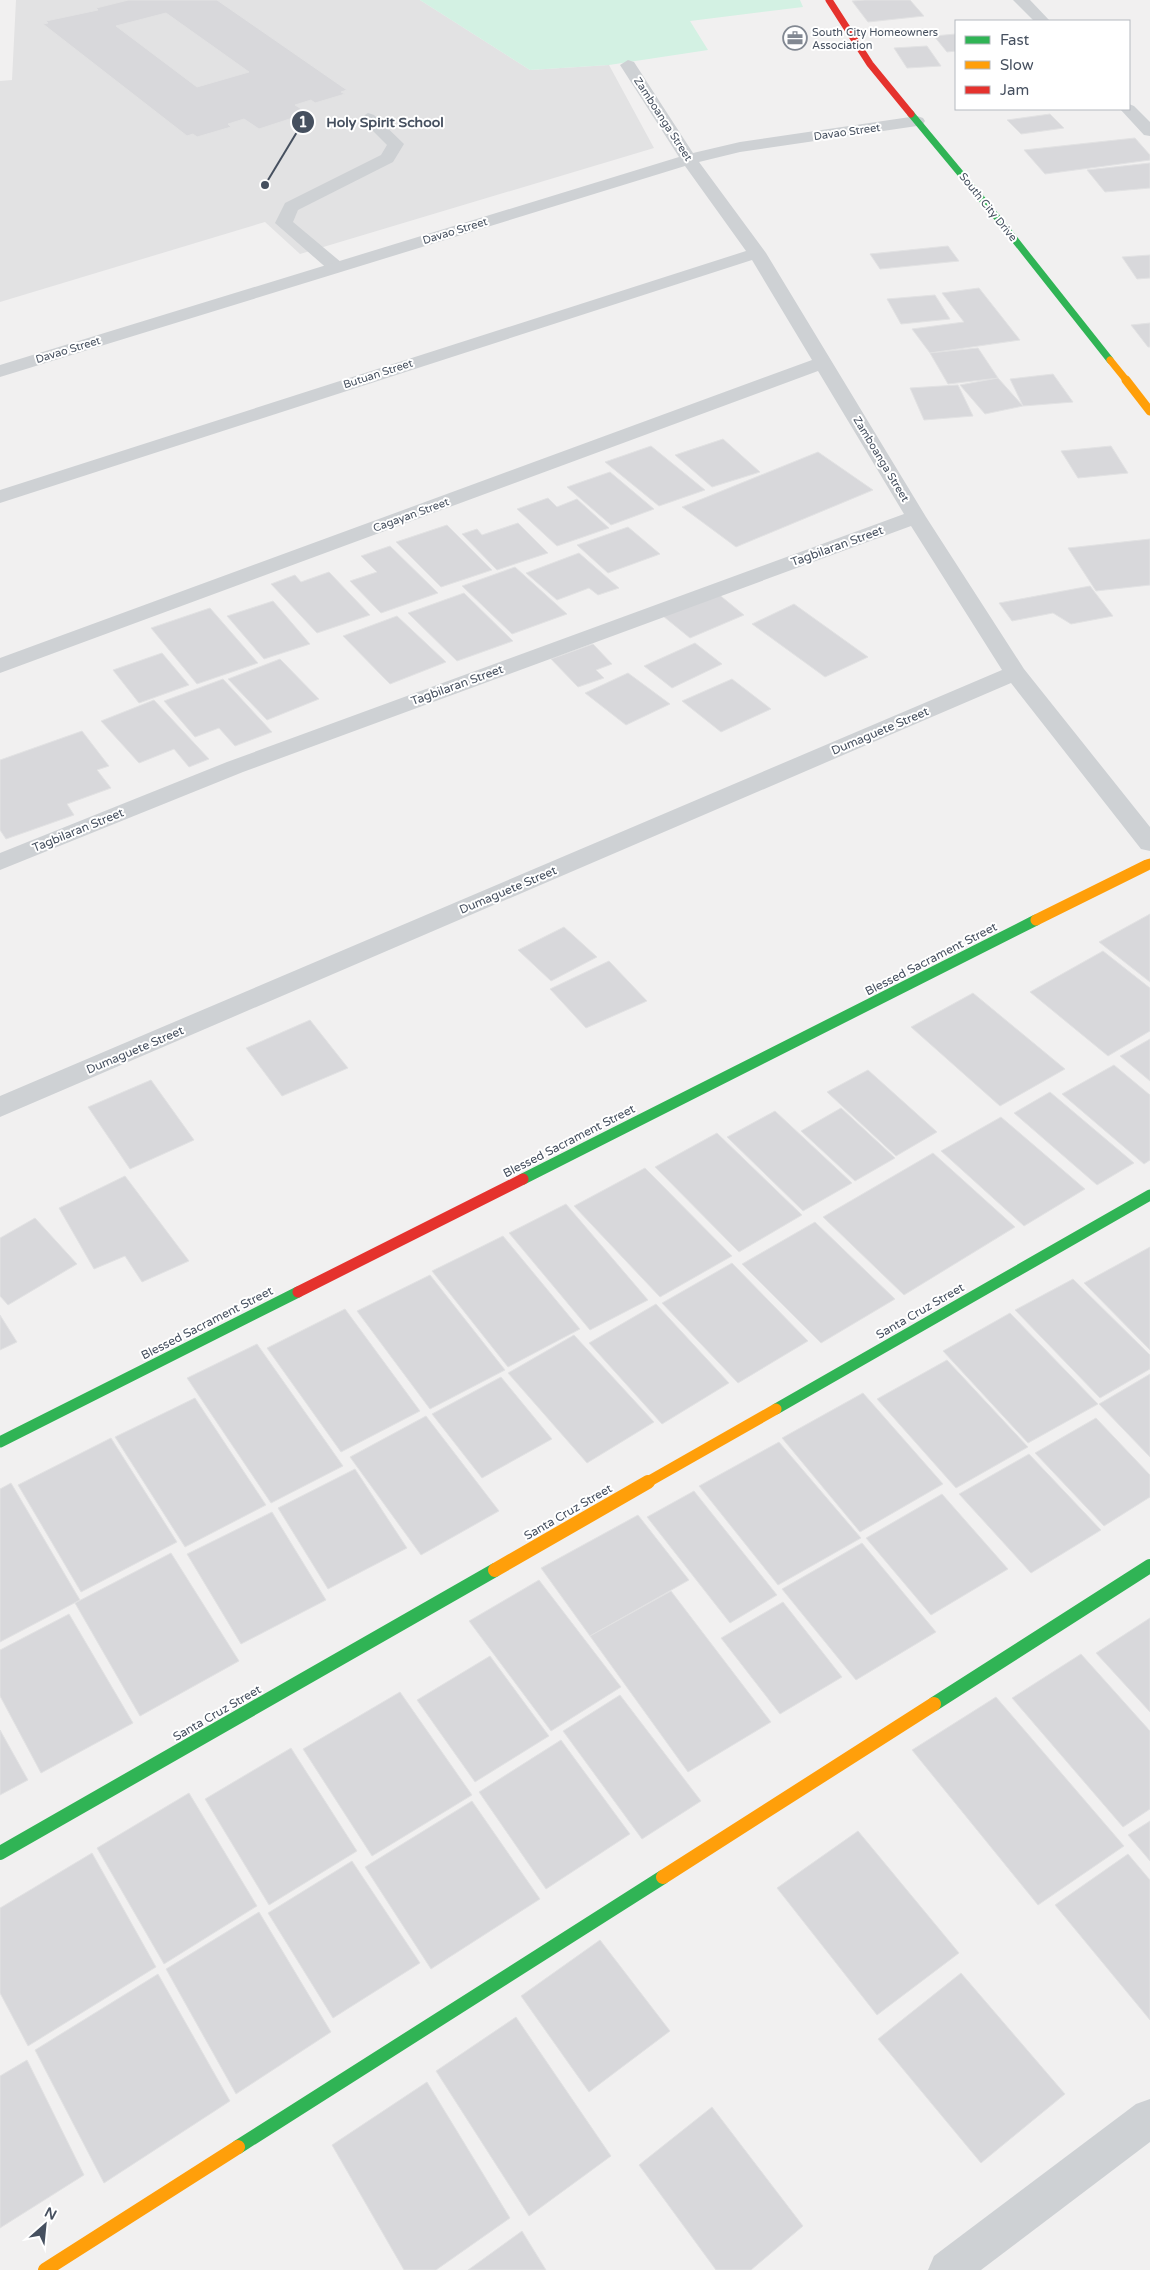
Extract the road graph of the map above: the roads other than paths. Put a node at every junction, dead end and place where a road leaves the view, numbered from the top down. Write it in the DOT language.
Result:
graph roads {
  1 [pos="829,0"];
  2 [pos="1021,0"];
  3 [pos="1041,20"];
  4 [pos="628,65"];
  5 [pos="1129,110"];
  6 [pos="368,118"];
  7 [pos="917,121"];
  8 [pos="1150,131"];
  9 [pos="689,159"];
  10 [pos="757,253"];
  11 [pos="336,267"];
  12 [pos="822,363"];
  13 [pos="0,370"];
  14 [pos="1150,411"];
  15 [pos="0,497"];
  16 [pos="916,517"];
  17 [pos="0,666"];
  18 [pos="1016,673"];
  19 [pos="1150,843"];
  20 [pos="0,862"];
  21 [pos="1150,864"];
  22 [pos="0,1107"];
  23 [pos="1150,1195"];
  24 [pos="0,1442"];
  25 [pos="1150,1566"];
  26 [pos="0,1853"];
  27 [pos="1150,2118"];
  28 [pos="45,2270"];
  29 [pos="948,2270"];
  1 -- 7 [label="street, South City Drive"];
  2 -- 3 [label="street"];
  4 -- 9 [label="street, Zamboanga Street"];
  5 -- 8 [label="street"];
  6 -- 11 [label="street"];
  7 -- 9 [label="street, Davao Street"];
  7 -- 14 [label="street, South City Drive"];
  9 -- 10 [label="street, Zamboanga Street"];
  9 -- 11 [label="street, Davao Street"];
  10 -- 12 [label="street, Zamboanga Street"];
  10 -- 15 [label="street, Butuan Street"];
  11 -- 13 [label="street, Davao Street"];
  12 -- 16 [label="street, Zamboanga Street"];
  12 -- 17 [label="street, Cagayan Street"];
  16 -- 18 [label="street, Zamboanga Street"];
  16 -- 20 [label="street, Tagbilaran Street"];
  18 -- 19 [label="street, Zamboanga Street"];
  18 -- 22 [label="street, Dumaguete Street"];
  21 -- 24 [label="street, Blessed Sacrament Street"];
  23 -- 26 [label="street, Santa Cruz Street"];
  25 -- 28 [label="street"];
  27 -- 29 [label="street"];
}
